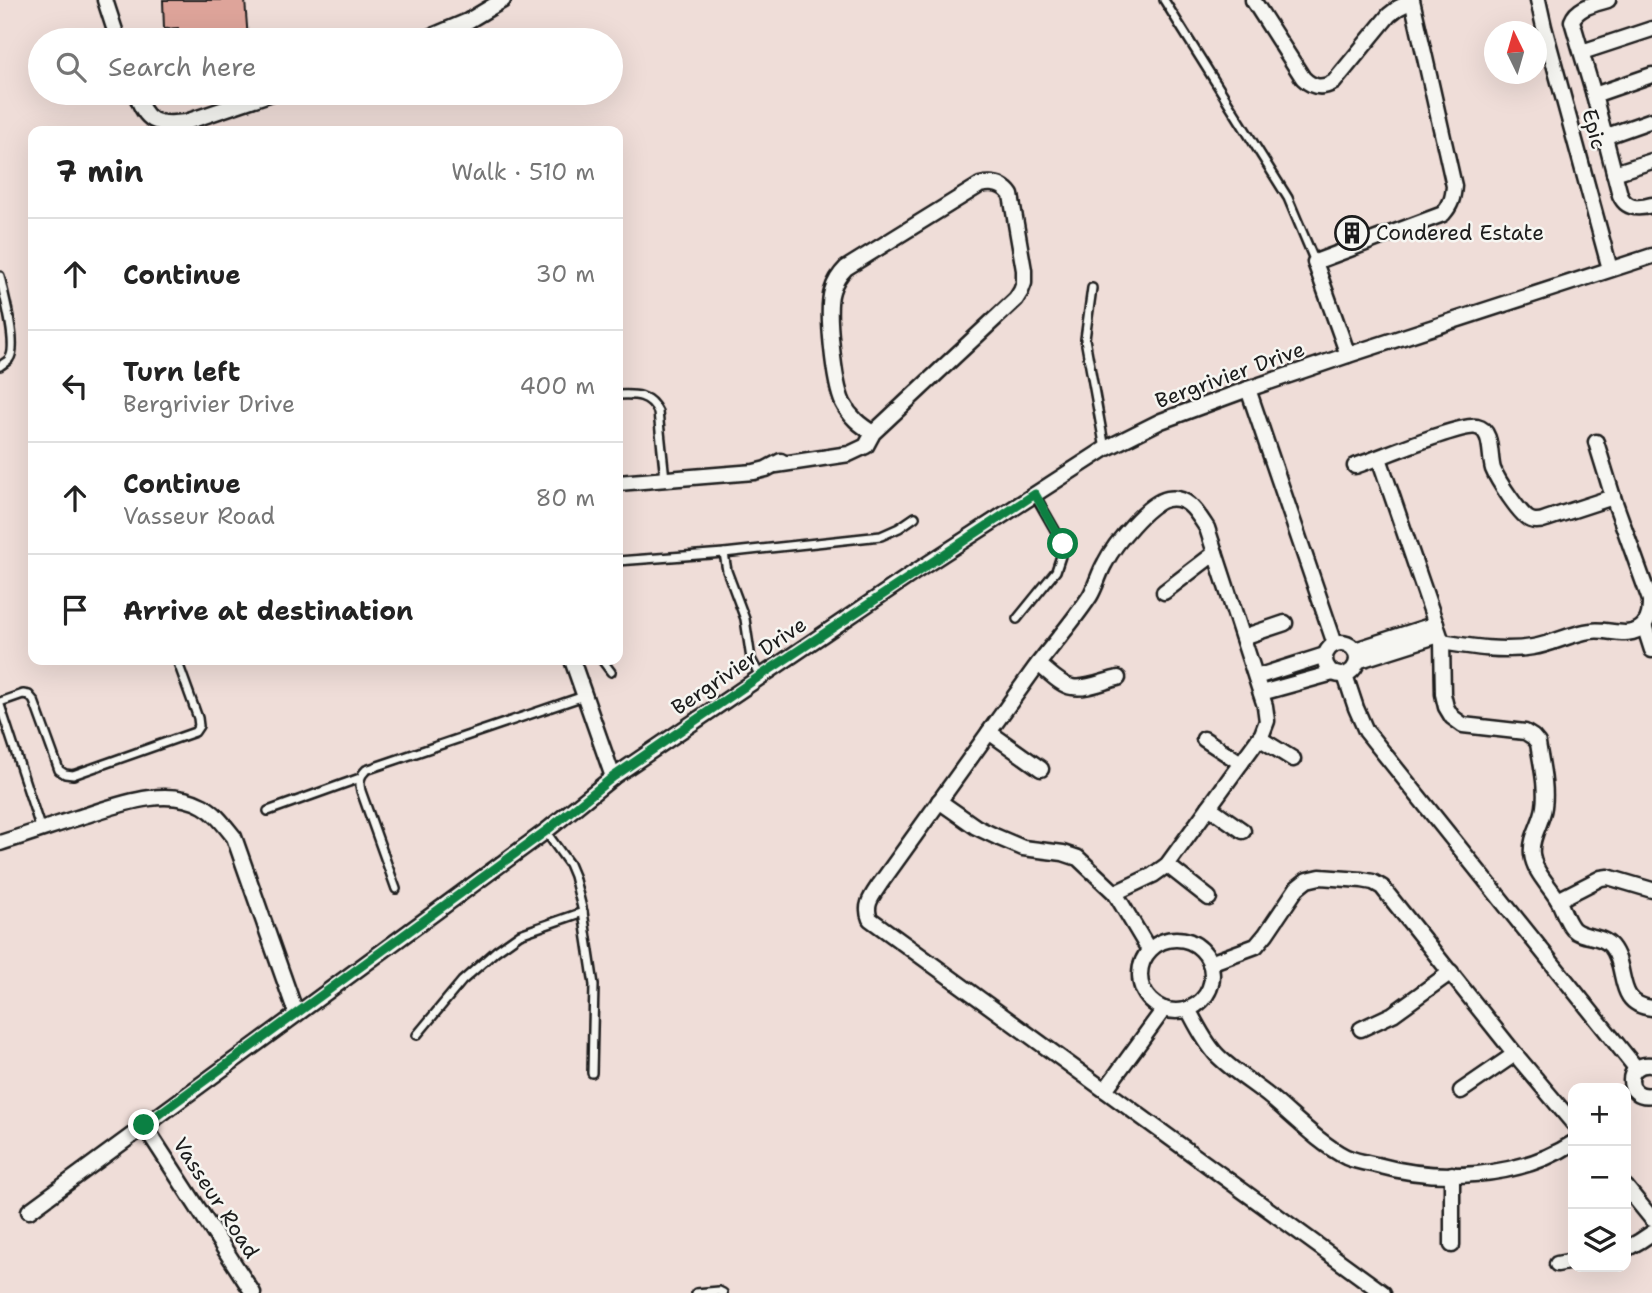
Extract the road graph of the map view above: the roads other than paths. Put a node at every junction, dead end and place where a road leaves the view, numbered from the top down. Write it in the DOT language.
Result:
graph roads {
  1 [pos="105,0"];
  2 [pos="503,0"];
  3 [pos="1164,0"];
  4 [pos="1253,0"];
  5 [pos="1538,0"];
  6 [pos="1608,0"];
  7 [pos="1412,1"];
  8 [pos="114,28"];
  9 [pos="451,28"];
  10 [pos="1652,29"];
  11 [pos="1582,52"];
  12 [pos="1652,75"];
  13 [pos="1594,95"];
  14 [pos="140,105"];
  15 [pos="236,105"];
  16 [pos="1652,120"];
  17 [pos="1604,137"];
  18 [pos="1652,161"];
  19 [pos="1614,173"];
  20 [pos="1652,205"];
  21 [pos="1652,256"];
  22 [pos="1315,262"];
  23 [pos="1610,269"];
  24 [pos="0,276"];
  25 [pos="1092,288"];
  26 [pos="1348,355"];
  27 [pos="0,366"];
  28 [pos="1248,389"];
  29 [pos="623,394"];
  30 [pos="873,433"];
  31 [pos="1596,442"];
  32 [pos="1105,449"];
  33 [pos="793,453"];
  34 [pos="1379,458"];
  35 [pos="776,465"];
  36 [pos="1355,467"];
  37 [pos="665,479"];
  38 [pos="623,483"];
  39 [pos="1035,494"];
  40 [pos="1613,497"];
  41 [pos="915,517"];
  42 [pos="724,553"];
  43 [pos="1215,553"];
  44 [pos="623,561"];
  45 [pos="1164,592"];
  46 [pos="1017,619"];
  47 [pos="1285,623"];
  48 [pos="1644,625"];
  49 [pos="1439,634"];
  50 [pos="1243,637"];
  51 [pos="1330,650"];
  52 [pos="1652,650"];
  53 [pos="1356,655"];
  54 [pos="1038,664"];
  55 [pos="179,665"];
  56 [pos="574,665"];
  57 [pos="606,665"];
  58 [pos="611,672"];
  59 [pos="1339,674"];
  60 [pos="760,676"];
  61 [pos="1118,677"];
  62 [pos="1256,677"];
  63 [pos="1261,693"];
  64 [pos="585,695"];
  65 [pos="0,703"];
  66 [pos="989,732"];
  67 [pos="1259,738"];
  68 [pos="1204,739"];
  69 [pos="1293,759"];
  70 [pos="1241,763"];
  71 [pos="1041,769"];
  72 [pos="613,777"];
  73 [pos="360,778"];
  74 [pos="939,801"];
  75 [pos="1209,807"];
  76 [pos="268,811"];
  77 [pos="41,830"];
  78 [pos="546,831"];
  79 [pos="1243,831"];
  80 [pos="0,843"];
  81 [pos="1167,865"];
  82 [pos="396,889"];
  83 [pos="1652,890"];
  84 [pos="1115,893"];
  85 [pos="1209,898"];
  86 [pos="1558,901"];
  87 [pos="583,912"];
  88 [pos="1149,950"];
  89 [pos="1210,962"];
  90 [pos="1451,972"];
  91 [pos="1652,1008"];
  92 [pos="1164,1009"];
  93 [pos="1188,1009"];
  94 [pos="296,1013"];
  95 [pos="1361,1028"];
  96 [pos="417,1035"];
  97 [pos="1515,1054"];
  98 [pos="1652,1065"];
  99 [pos="1636,1068"];
  100 [pos="592,1073"];
  101 [pos="1105,1090"];
  102 [pos="1461,1091"];
  103 [pos="1638,1097"];
  104 [pos="1568,1117"];
  105 [pos="144,1125"];
  106 [pos="1568,1146"];
  107 [pos="1452,1174"];
  108 [pos="1631,1193"];
  109 [pos="29,1211"];
  110 [pos="1652,1219"];
  111 [pos="1652,1233"];
  112 [pos="1452,1245"];
  113 [pos="1631,1246"];
  114 [pos="1568,1262"];
  115 [pos="1557,1264"];
  116 [pos="253,1293"];
  117 [pos="696,1293"];
  118 [pos="723,1293"];
  119 [pos="1382,1293"];
  1 -- 8 [label="street"];
  2 -- 9 [label="street"];
  3 -- 22 [label="lane"];
  4 -- 7 [label="street"];
  5 -- 23 [label="street, Epic"];
  6 -- 11 [label="street"];
  7 -- 22 [label="street"];
  10 -- 11 [label="street"];
  11 -- 13 [label="street"];
  12 -- 13 [label="street"];
  13 -- 17 [label="street"];
  14 -- 15 [label="street"];
  16 -- 17 [label="street"];
  17 -- 19 [label="street"];
  18 -- 19 [label="street"];
  19 -- 20 [label="street"];
  21 -- 23 [label="street, Bergrivier Drive"];
  22 -- 26 [label="street"];
  23 -- 26 [label="street, Bergrivier Drive"];
  24 -- 27 [label="lane"];
  25 -- 32 [label="lane"];
  26 -- 28 [label="street, Bergrivier Drive"];
  28 -- 32 [label="street, Bergrivier Drive"];
  28 -- 51 [label="street"];
  29 -- 37 [label="lane"];
  30 -- 30 [label="street"];
  30 -- 35 [label="street"];
  31 -- 40 [label="street"];
  32 -- 39 [label="street, Bergrivier Drive"];
  33 -- 35 [label="street"];
  34 -- 36 [label="street"];
  34 -- 40 [label="street"];
  34 -- 49 [label="street"];
  35 -- 37 [label="street"];
  37 -- 38 [label="street"];
  39 -- 46 [label="lane"];
  39 -- 60 [label="street, Bergrivier Drive"];
  40 -- 48 [label="street"];
  41 -- 42 [label="lane"];
  42 -- 44 [label="lane"];
  42 -- 60 [label="lane"];
  43 -- 45 [label="street"];
  43 -- 50 [label="street"];
  43 -- 54 [label="street"];
  47 -- 50 [label="street"];
  48 -- 49 [label="street"];
  48 -- 52 [label="street"];
  49 -- 53 [label="street"];
  49 -- 86 [label="street"];
  50 -- 62 [label="street"];
  51 -- 53 [label="street"];
  51 -- 59 [label="street"];
  51 -- 62 [label="street"];
  53 -- 59 [label="street"];
  54 -- 61 [label="street"];
  54 -- 66 [label="street"];
  55 -- 65 [label="lane"];
  56 -- 64 [label="street"];
  57 -- 58 [label="lane"];
  59 -- 63 [label="street"];
  59 -- 99 [label="street"];
  60 -- 72 [label="street, Bergrivier Drive"];
  62 -- 63 [label="street"];
  63 -- 67 [label="street"];
  64 -- 72 [label="street"];
  64 -- 73 [label="lane"];
  65 -- 77 [label="lane"];
  66 -- 71 [label="street"];
  66 -- 74 [label="street"];
  67 -- 69 [label="street"];
  67 -- 70 [label="street"];
  68 -- 70 [label="street"];
  70 -- 75 [label="street"];
  72 -- 78 [label="street, Bergrivier Drive"];
  73 -- 76 [label="lane"];
  73 -- 82 [label="lane"];
  74 -- 84 [label="street"];
  74 -- 101 [label="street"];
  75 -- 79 [label="street"];
  75 -- 81 [label="street"];
  77 -- 80 [label="street"];
  77 -- 94 [label="street"];
  78 -- 87 [label="lane"];
  78 -- 94 [label="street, Bergrivier Drive"];
  81 -- 84 [label="street"];
  81 -- 85 [label="street"];
  83 -- 86 [label="street"];
  84 -- 88 [label="street"];
  86 -- 91 [label="street"];
  87 -- 96 [label="lane"];
  87 -- 100 [label="lane"];
  88 -- 89 [label="street"];
  88 -- 92 [label="street"];
  89 -- 90 [label="street"];
  89 -- 93 [label="street"];
  90 -- 95 [label="street"];
  90 -- 97 [label="street"];
  92 -- 93 [label="street"];
  92 -- 101 [label="street"];
  93 -- 107 [label="street"];
  94 -- 105 [label="street, Vasseur Road"];
  97 -- 102 [label="street"];
  97 -- 104 [label="street"];
  98 -- 99 [label="street"];
  99 -- 103 [label="street"];
  101 -- 119 [label="street"];
  105 -- 109 [label="street, Vasseur Road"];
  105 -- 116 [label="street, Vasseur Road"];
  106 -- 107 [label="street"];
  107 -- 112 [label="street"];
  108 -- 110 [label="street"];
  111 -- 113 [label="street"];
  114 -- 115 [label="street"];
  117 -- 118 [label="lane"];
}
